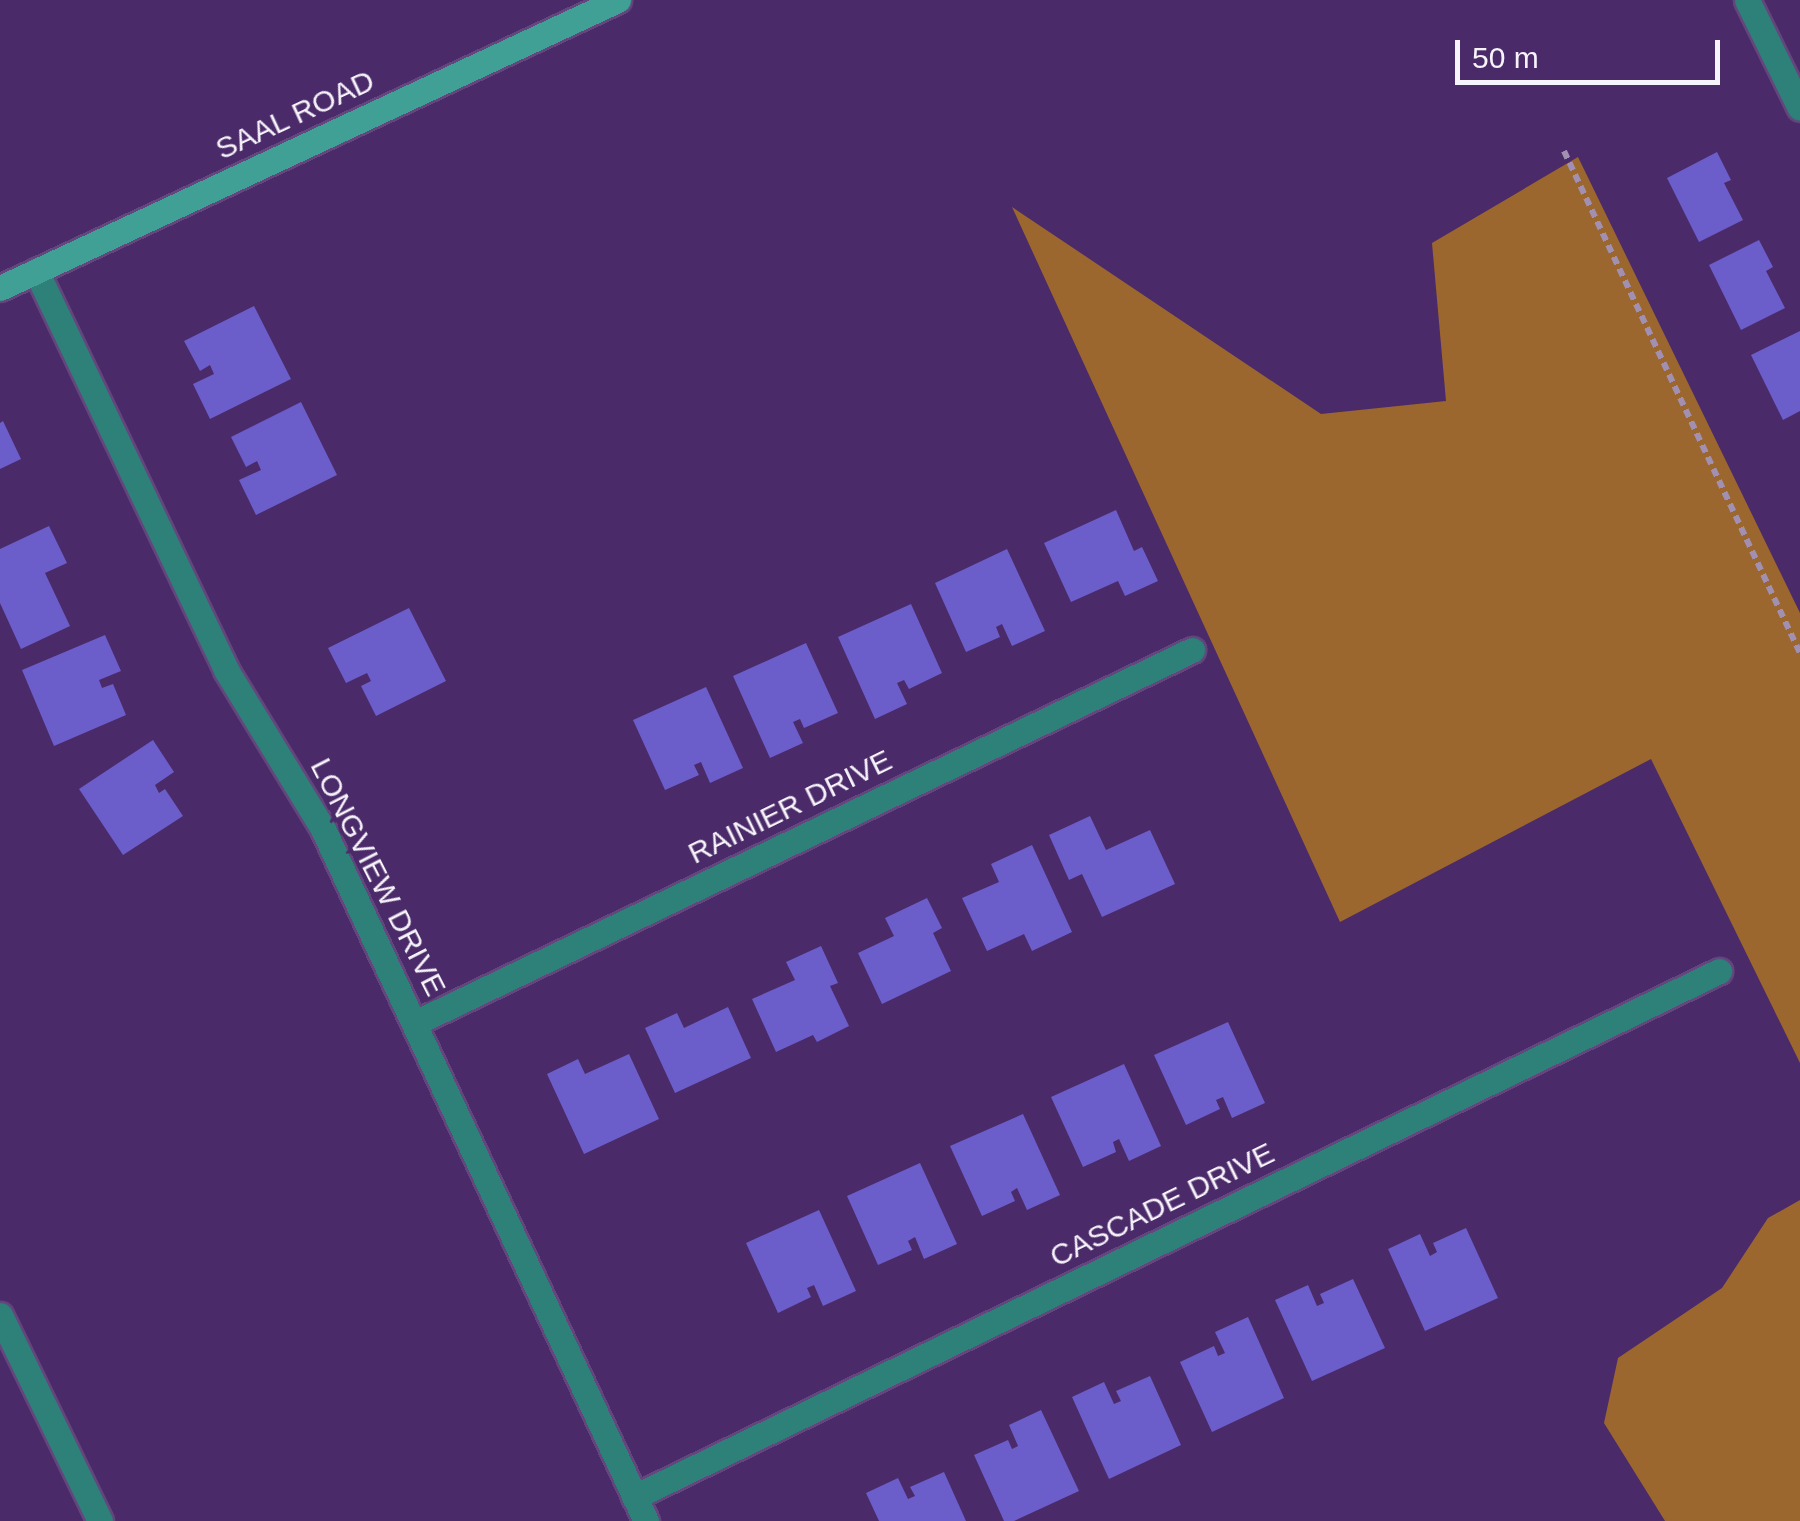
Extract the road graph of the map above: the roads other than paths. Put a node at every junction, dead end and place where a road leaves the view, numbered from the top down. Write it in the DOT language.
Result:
graph roads {
  1 [pos="1746,0"];
  2 [pos="612,1"];
  3 [pos="1800,108"];
  4 [pos="36,271"];
  5 [pos="0,288"];
  6 [pos="1192,650"];
  7 [pos="1719,971"];
  8 [pos="416,1023"];
  9 [pos="0,1316"];
  10 [pos="634,1497"];
  11 [pos="100,1521"];
  12 [pos="646,1521"];
  1 -- 3 [label="street"];
  2 -- 4 [label="street, SAAL ROAD"];
  4 -- 5 [label="street, SAAL ROAD"];
  4 -- 8 [label="street, LONGVIEW DRIVE"];
  6 -- 8 [label="street, RAINIER DRIVE"];
  7 -- 10 [label="street, CASCADE DRIVE"];
  8 -- 10 [label="street, LONGVIEW DRIVE"];
  9 -- 11 [label="street"];
  10 -- 12 [label="street, LONGVIEW DRIVE"];
}
